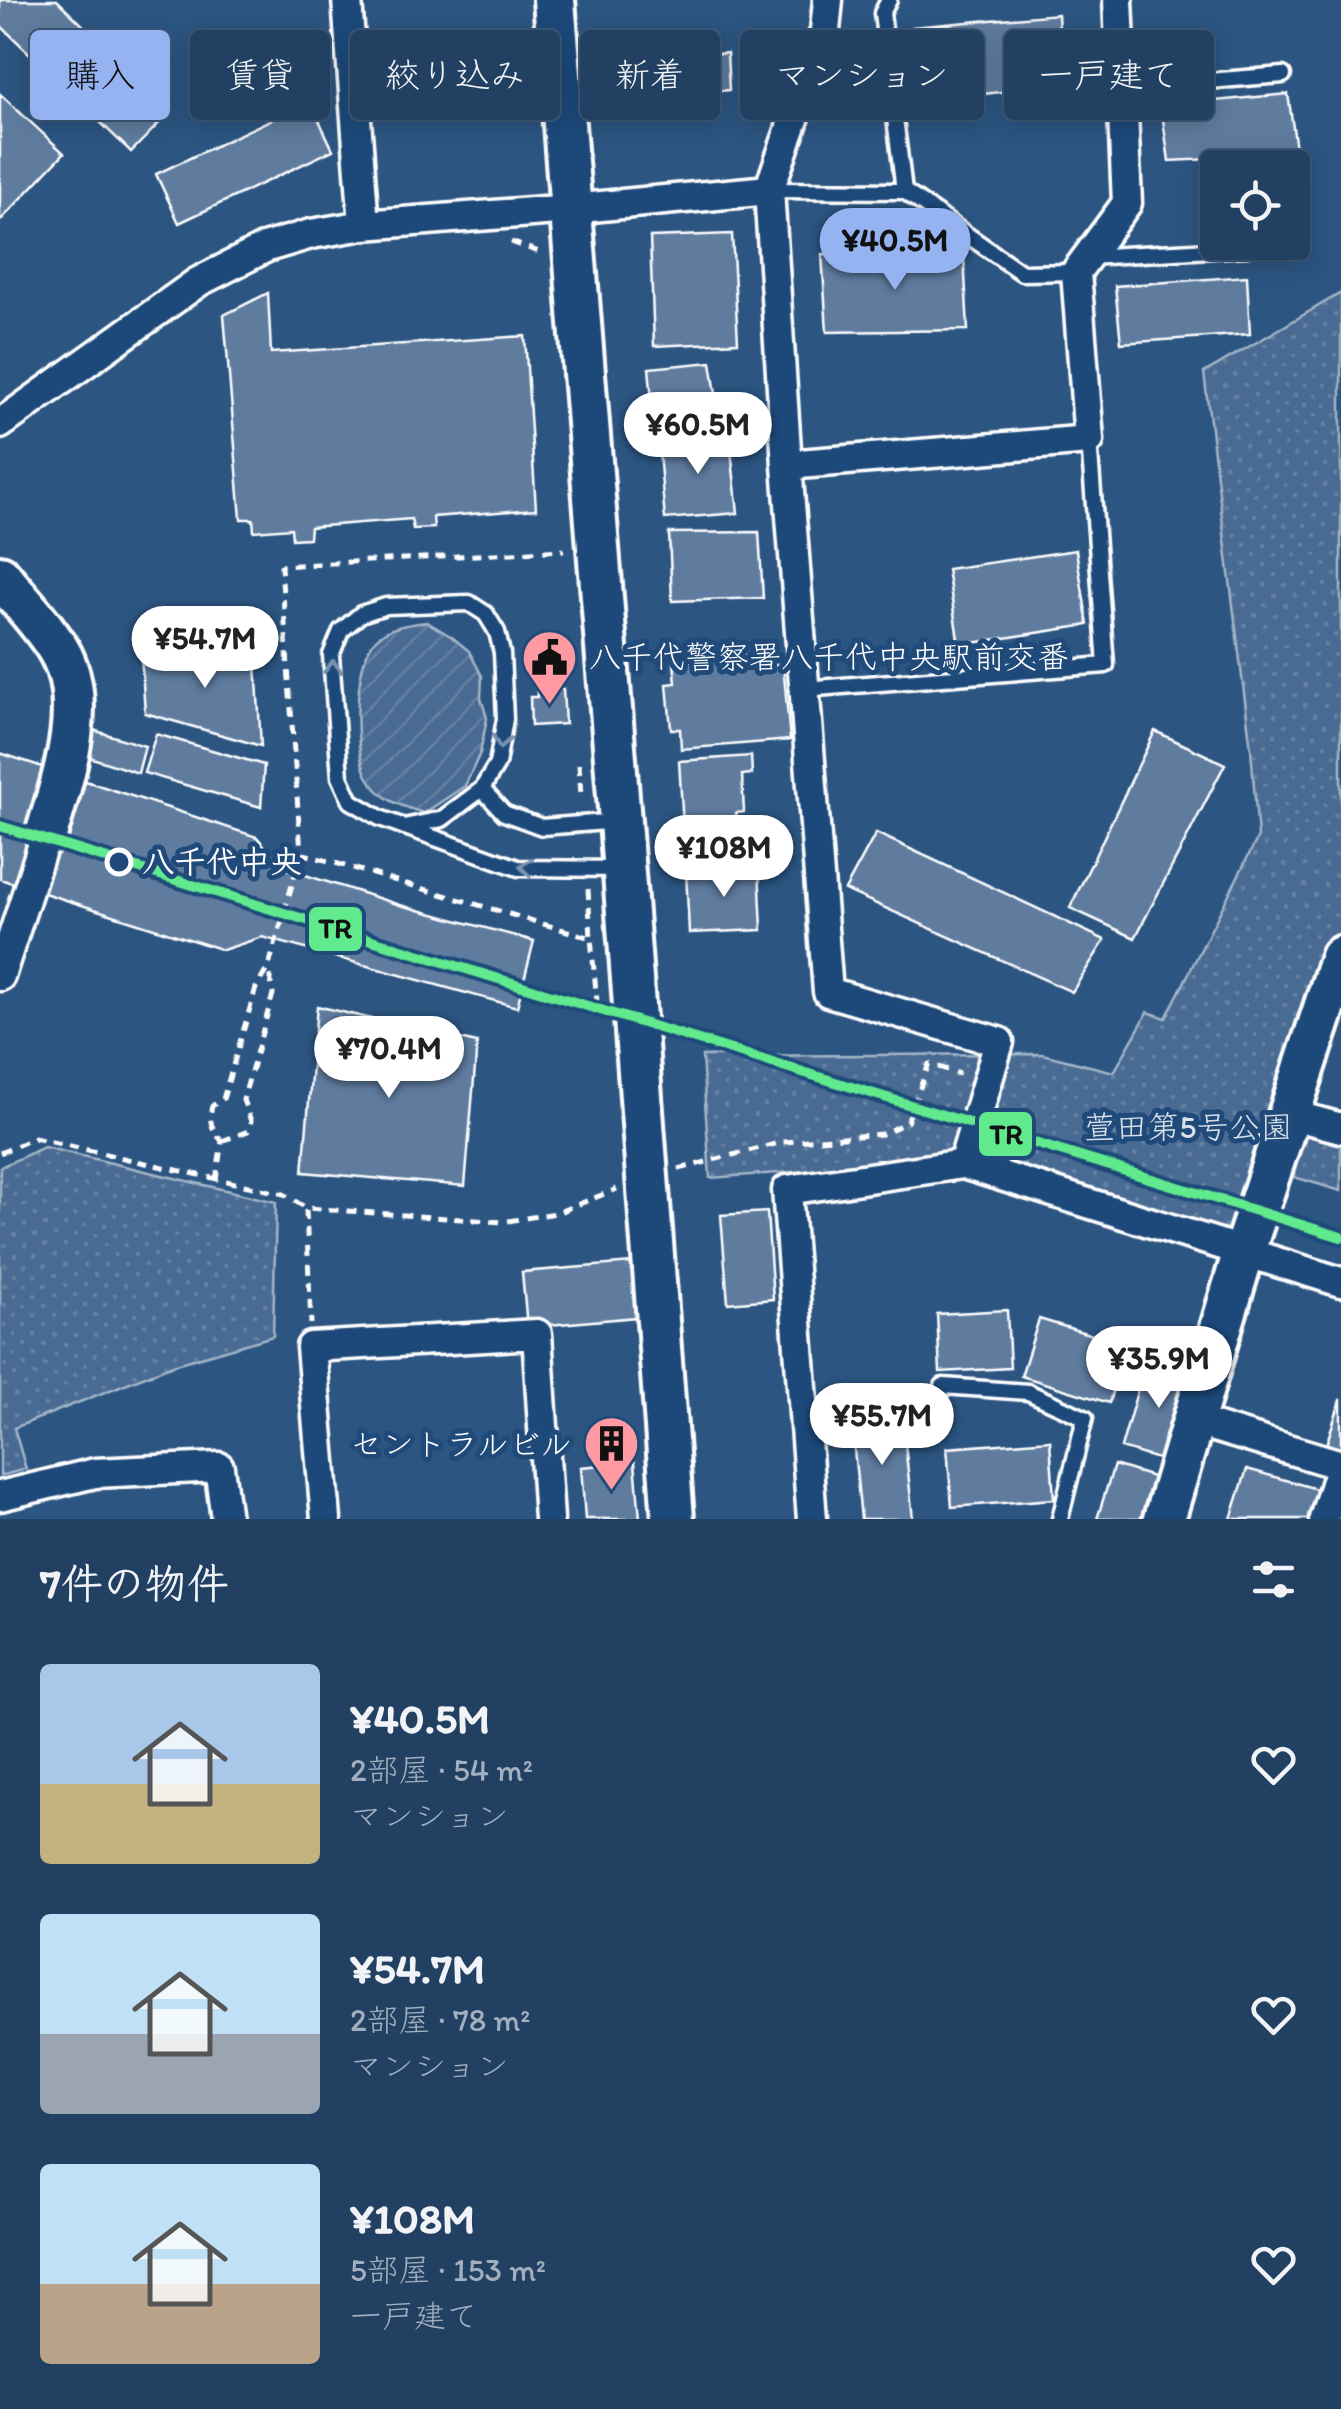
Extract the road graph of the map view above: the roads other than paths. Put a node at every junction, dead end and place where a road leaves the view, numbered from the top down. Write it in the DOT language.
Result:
graph roads {
  1 [pos="347,0"];
  2 [pos="554,0"];
  3 [pos="828,0"];
  4 [pos="890,0"];
  5 [pos="1118,0"];
  6 [pos="1119,30"];
  7 [pos="1283,74"];
  8 [pos="1214,80"];
  9 [pos="1123,120"];
  10 [pos="770,190"];
  11 [pos="904,190"];
  12 [pos="570,210"];
  13 [pos="364,225"];
  14 [pos="1200,253"];
  15 [pos="1081,264"];
  16 [pos="0,424"];
  17 [pos="1089,440"];
  18 [pos="787,465"];
  19 [pos="0,576"];
  20 [pos="804,689"];
  21 [pos="482,789"];
  22 [pos="620,821"];
  23 [pos="402,827"];
  24 [pos="46,834"];
  25 [pos="623,869"];
  26 [pos="1341,957"];
  27 [pos="0,976"];
  28 [pos="1289,1114"];
  29 [pos="1341,1128"];
  30 [pos="963,1164"];
  31 [pos="1244,1251"];
  32 [pos="1341,1282"];
  33 [pos="943,1386"];
  34 [pos="1194,1421"];
  35 [pos="0,1496"];
  36 [pos="226,1519"];
  37 [pos="326,1519"];
  38 [pos="549,1519"];
  39 [pos="672,1519"];
  40 [pos="812,1519"];
  41 [pos="1060,1519"];
  42 [pos="1164,1519"];
  43 [pos="1324,1519"];
  1 -- 13 [label="street"];
  2 -- 12 [label="street"];
  3 -- 10 [label="street"];
  4 -- 11 [label="lane"];
  5 -- 6 [label="street"];
  7 -- 8 [label="lane"];
  9 -- 15 [label="street"];
  10 -- 11 [label="lane"];
  10 -- 12 [label="street"];
  10 -- 18 [label="street"];
  11 -- 15 [label="lane"];
  12 -- 13 [label="street"];
  12 -- 22 [label="street"];
  13 -- 16 [label="street"];
  14 -- 15 [label="lane"];
  15 -- 17 [label="street"];
  17 -- 18 [label="street"];
  17 -- 20 [label="lane"];
  18 -- 20 [label="street"];
  19 -- 24 [label="street"];
  20 -- 30 [label="street"];
  21 -- 22 [label="lane"];
  21 -- 23 [label="lane"];
  23 -- 21 [label="lane, one-way"];
  22 -- 25 [label="street"];
  25 -- 23 [label="lane, one-way"];
  24 -- 27 [label="street"];
  25 -- 39 [label="street"];
  26 -- 28 [label="street"];
  28 -- 29 [label="street"];
  28 -- 31 [label="street"];
  30 -- 31 [label="street"];
  30 -- 40 [label="street"];
  31 -- 32 [label="street"];
  31 -- 34 [label="street"];
  33 -- 41 [label="lane"];
  34 -- 42 [label="street"];
  34 -- 43 [label="street"];
  35 -- 36 [label="street"];
  37 -- 38 [label="street"];
}
